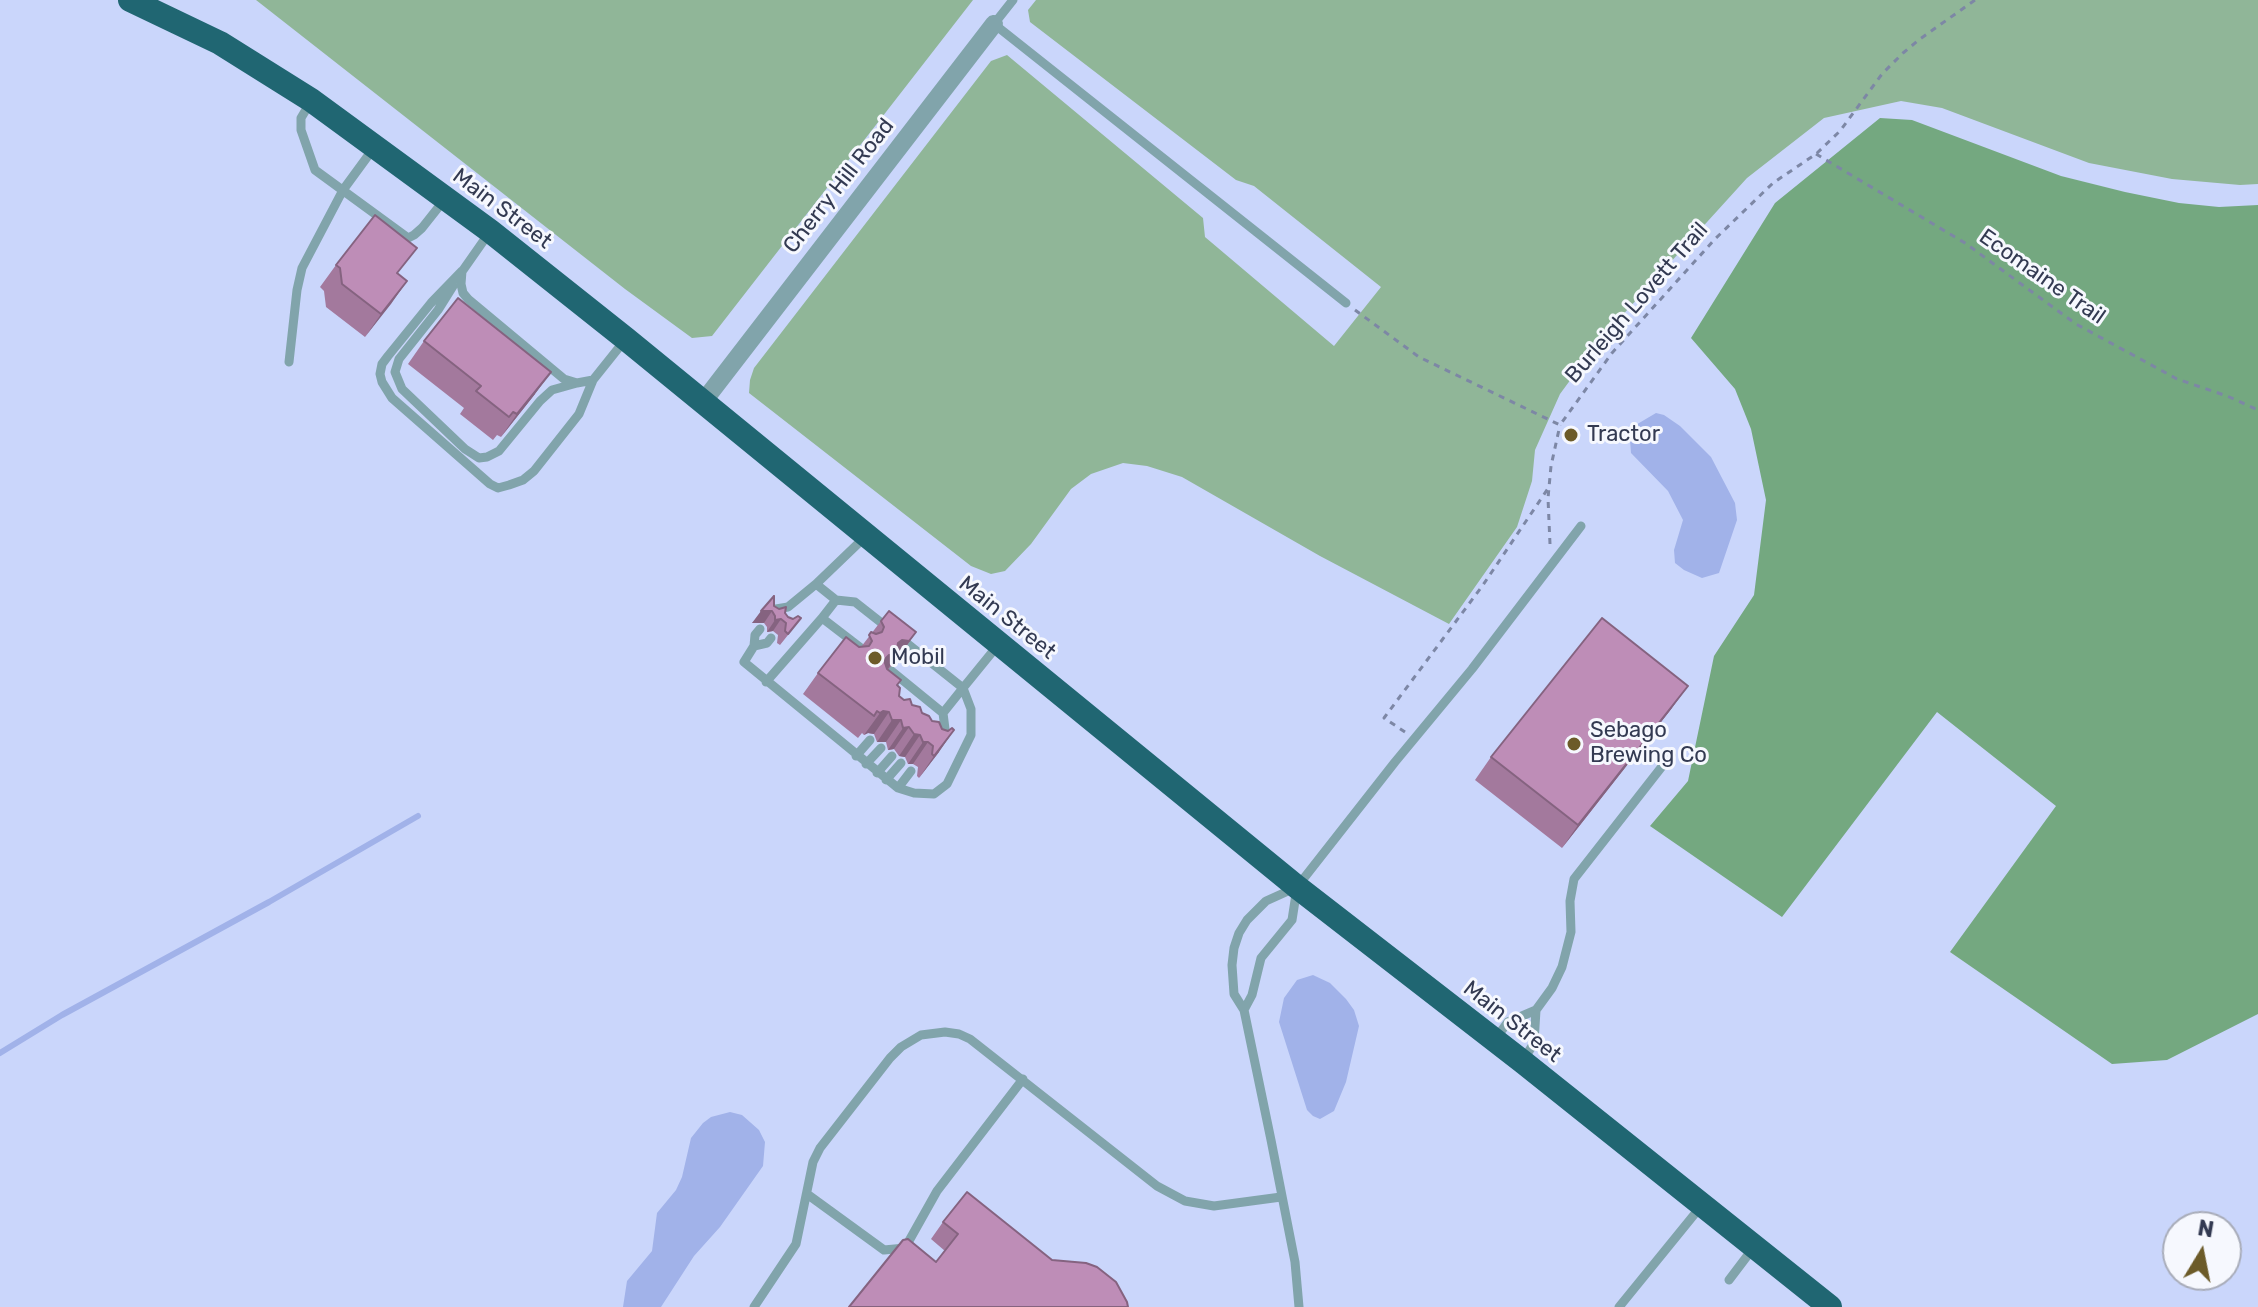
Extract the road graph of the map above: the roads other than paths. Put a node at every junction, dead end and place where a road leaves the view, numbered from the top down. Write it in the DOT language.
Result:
graph roads {
  1 [pos="130,0"];
  2 [pos="1013,0"];
  3 [pos="994,24"];
  4 [pos="311,100"];
  5 [pos="375,146"];
  6 [pos="343,190"];
  7 [pos="445,198"];
  8 [pos="490,231"];
  9 [pos="462,271"];
  10 [pos="1346,303"];
  11 [pos="626,339"];
  12 [pos="289,362"];
  13 [pos="593,380"];
  14 [pos="577,383"];
  15 [pos="703,402"];
  16 [pos="1581,526"];
  17 [pos="866,536"];
  18 [pos="816,584"];
  19 [pos="836,600"];
  20 [pos="788,607"];
  21 [pos="772,613"];
  22 [pos="822,618"];
  23 [pos="786,619"];
  24 [pos="760,629"];
  25 [pos="839,632"];
  26 [pos="771,638"];
  27 [pos="840,643"];
  28 [pos="999,645"];
  29 [pos="754,646"];
  30 [pos="861,648"];
  31 [pos="889,669"];
  32 [pos="766,682"];
  33 [pos="896,688"];
  34 [pos="963,688"];
  35 [pos="909,691"];
  36 [pos="935,714"];
  37 [pos="870,740"];
  38 [pos="931,745"];
  39 [pos="881,748"];
  40 [pos="1671,755"];
  41 [pos="856,756"];
  42 [pos="892,756"];
  43 [pos="901,763"];
  44 [pos="866,764"];
  45 [pos="911,771"];
  46 [pos="877,773"];
  47 [pos="886,780"];
  48 [pos="898,788"];
  49 [pos="1297,887"];
  50 [pos="1244,1010"];
  51 [pos="1536,1010"];
  52 [pos="1495,1041"];
  53 [pos="1523,1062"];
  54 [pos="1023,1079"];
  55 [pos="807,1194"];
  56 [pos="1281,1197"];
  57 [pos="1702,1205"];
  58 [pos="1754,1247"];
  59 [pos="1729,1280"];
  60 [pos="754,1307"];
  61 [pos="1299,1307"];
  62 [pos="1619,1307"];
  63 [pos="1830,1307"];
  1 -- 4 [label="highway, Main Street"];
  2 -- 3 [label="lane, Cherry Hill Road"];
  3 -- 10 [label="lane"];
  3 -- 15 [label="street, Cherry Hill Road"];
  4 -- 5 [label="highway, Main Street"];
  4 -- 6 [label="lane"];
  5 -- 6 [label="lane"];
  5 -- 7 [label="highway, Main Street"];
  6 -- 7 [label="lane"];
  6 -- 12 [label="lane"];
  7 -- 8 [label="highway, Main Street"];
  8 -- 9 [label="lane"];
  8 -- 11 [label="highway, Main Street"];
  9 -- 13 [label="lane"];
  9 -- 14 [label="lane"];
  9 -- 14 [label="lane"];
  11 -- 13 [label="lane"];
  11 -- 15 [label="highway, Main Street"];
  13 -- 14 [label="lane"];
  15 -- 17 [label="highway, Main Street"];
  16 -- 49 [label="lane"];
  17 -- 18 [label="lane"];
  17 -- 28 [label="highway, Main Street"];
  18 -- 19 [label="lane"];
  18 -- 20 [label="lane"];
  19 -- 22 [label="lane"];
  19 -- 34 [label="lane"];
  20 -- 21 [label="lane"];
  20 -- 23 [label="lane"];
  22 -- 25 [label="lane"];
  22 -- 32 [label="lane"];
  24 -- 29 [label="lane"];
  25 -- 27 [label="lane"];
  25 -- 30 [label="lane"];
  26 -- 29 [label="lane"];
  28 -- 34 [label="lane"];
  28 -- 49 [label="highway, Main Street"];
  29 -- 32 [label="lane"];
  31 -- 35 [label="lane"];
  32 -- 41 [label="lane"];
  33 -- 35 [label="lane"];
  34 -- 36 [label="lane"];
  34 -- 48 [label="lane"];
  35 -- 36 [label="lane"];
  36 -- 38 [label="lane"];
  37 -- 41 [label="lane"];
  39 -- 44 [label="lane"];
  40 -- 51 [label="lane"];
  41 -- 44 [label="lane"];
  42 -- 46 [label="lane"];
  43 -- 47 [label="lane"];
  44 -- 46 [label="lane"];
  45 -- 48 [label="lane"];
  46 -- 47 [label="lane"];
  47 -- 48 [label="lane"];
  49 -- 50 [label="lane"];
  49 -- 50 [label="lane"];
  49 -- 52 [label="highway, Main Street"];
  50 -- 56 [label="lane"];
  51 -- 52 [label="lane"];
  51 -- 53 [label="lane"];
  52 -- 53 [label="highway, Main Street"];
  53 -- 57 [label="highway, Main Street"];
  54 -- 55 [label="lane"];
  54 -- 55 [label="lane"];
  54 -- 56 [label="lane"];
  55 -- 60 [label="lane"];
  56 -- 61 [label="lane"];
  57 -- 58 [label="highway, Main Street"];
  57 -- 62 [label="lane"];
  58 -- 59 [label="lane"];
  58 -- 63 [label="highway, Main Street"];
}
